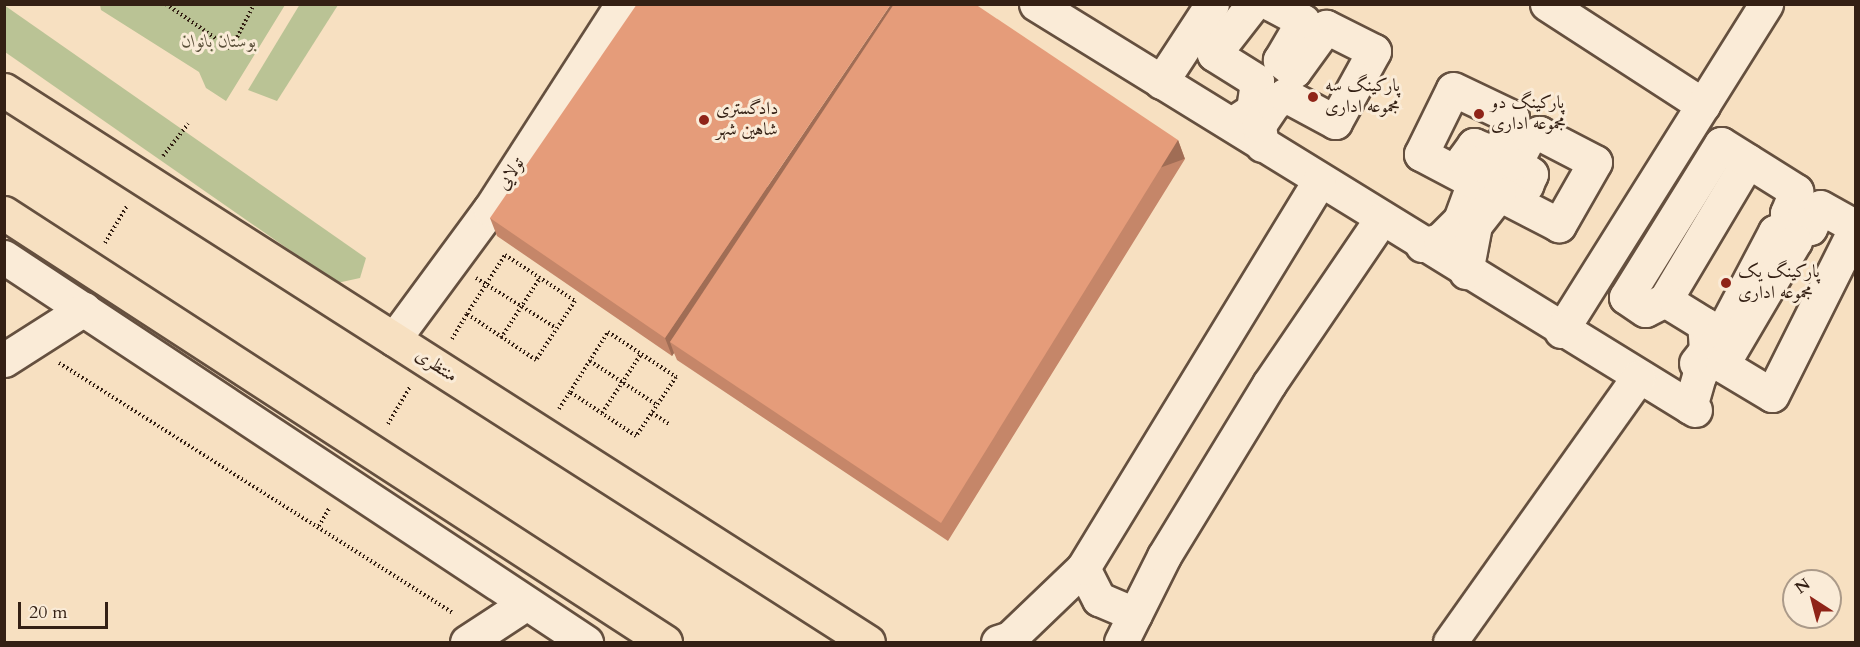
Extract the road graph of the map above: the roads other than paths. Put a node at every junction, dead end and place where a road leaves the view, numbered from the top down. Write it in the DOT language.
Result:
graph roads {
  1 [pos="622,4"];
  2 [pos="1036,4"];
  3 [pos="1212,4"];
  4 [pos="1252,4"];
  5 [pos="1271,4"];
  6 [pos="1546,4"];
  7 [pos="1766,4"];
  8 [pos="1161,82"];
  9 [pos="4,90"];
  10 [pos="1703,105"];
  11 [pos="1229,124"];
  12 [pos="1262,145"];
  13 [pos="1319,181"];
  14 [pos="4,213"];
  15 [pos="1381,219"];
  16 [pos="1856,227"];
  17 [pos="1422,244"];
  18 [pos="4,257"];
  19 [pos="1466,272"];
  20 [pos="84,309"];
  21 [pos="1561,331"];
  22 [pos="394,339"];
  23 [pos="17,352"];
  24 [pos="1645,381"];
  25 [pos="1083,568"];
  26 [pos="525,604"];
  27 [pos="1136,614"];
  28 [pos="473,638"];
  29 [pos="586,642"];
  30 [pos="665,642"];
  31 [pos="868,642"];
  32 [pos="998,642"];
  33 [pos="1122,642"];
  34 [pos="1450,642"];
  1 -- 22 [label="street, تولایی"];
  2 -- 8 [label="street"];
  3 -- 8 [label="street"];
  4 -- 11 [label="street"];
  5 -- 12 [label="street"];
  6 -- 10 [label="street"];
  7 -- 10 [label="street"];
  8 -- 11 [label="street"];
  9 -- 22 [label="main road, منتظری"];
  10 -- 21 [label="street"];
  11 -- 12 [label="street"];
  12 -- 13 [label="street"];
  13 -- 15 [label="street"];
  13 -- 25 [label="street"];
  14 -- 30 [label="main road"];
  15 -- 17 [label="street"];
  15 -- 27 [label="street"];
  16 -- 24 [label="street"];
  16 -- 24 [label="street"];
  17 -- 19 [label="street"];
  17 -- 19 [label="street"];
  18 -- 20 [label="street"];
  19 -- 21 [label="street"];
  20 -- 23 [label="street"];
  20 -- 26 [label="street"];
  21 -- 24 [label="street"];
  22 -- 31 [label="main road, منتظری"];
  24 -- 34 [label="street"];
  25 -- 27 [label="street"];
  25 -- 32 [label="street"];
  26 -- 28 [label="street"];
  26 -- 29 [label="street"];
  27 -- 33 [label="street"];
}
